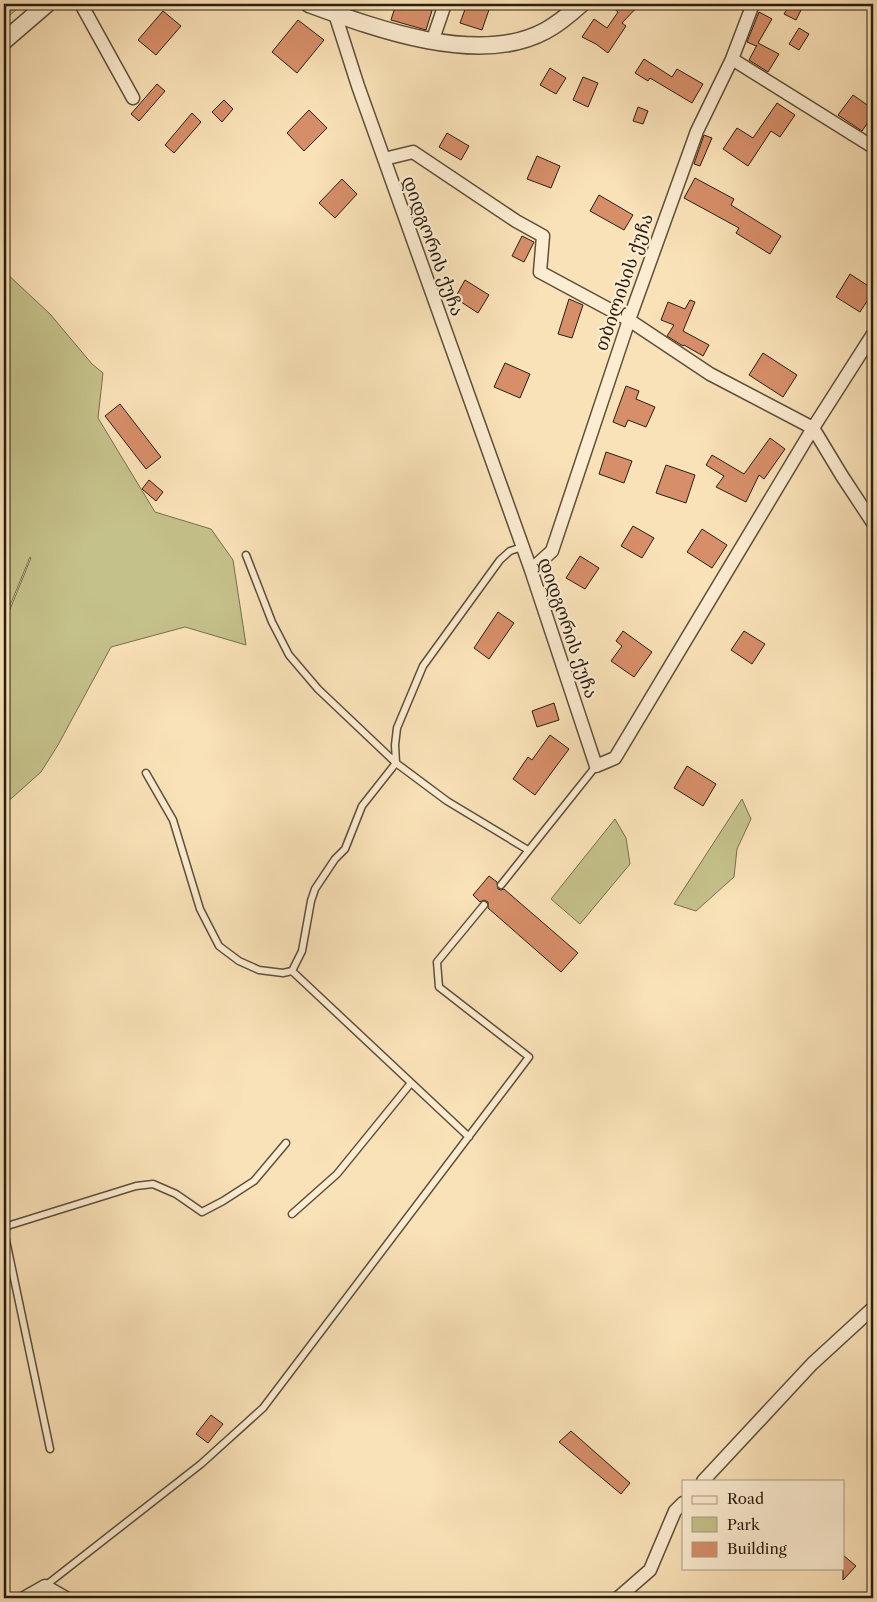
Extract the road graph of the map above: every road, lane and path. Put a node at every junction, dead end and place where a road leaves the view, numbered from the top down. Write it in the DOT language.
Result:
graph roads {
  1 [pos="47,4"];
  2 [pos="81,4"];
  3 [pos="309,4"];
  4 [pos="445,4"];
  5 [pos="581,4"];
  6 [pos="753,4"];
  7 [pos="335,14"];
  8 [pos="4,41"];
  9 [pos="432,42"];
  10 [pos="732,59"];
  11 [pos="133,98"];
  12 [pos="873,146"];
  13 [pos="384,160"];
  14 [pos="629,320"];
  15 [pos="873,334"];
  16 [pos="813,428"];
  17 [pos="873,523"];
  18 [pos="522,547"];
  19 [pos="246,555"];
  20 [pos="531,570"];
  21 [pos="396,762"];
  22 [pos="596,766"];
  23 [pos="146,773"];
  24 [pos="528,850"];
  25 [pos="500,886"];
  26 [pos="484,905"];
  27 [pos="292,971"];
  28 [pos="411,1083"];
  29 [pos="468,1137"];
  30 [pos="286,1143"];
  31 [pos="292,1214"];
  32 [pos="4,1227"];
  33 [pos="4,1232"];
  34 [pos="873,1308"];
  35 [pos="50,1449"];
  36 [pos="705,1480"];
  37 [pos="682,1503"];
  38 [pos="45,1586"];
  39 [pos="24,1598"];
  40 [pos="66,1598"];
  41 [pos="618,1598"];
  1 -- 8 [label="street"];
  2 -- 11 [label="street"];
  3 -- 7 [label="street"];
  4 -- 9 [label="street"];
  5 -- 9 [label="street"];
  6 -- 10 [label="street, თბილისის ქუჩა"];
  7 -- 9 [label="street"];
  7 -- 13 [label="street, დიდგორის ქუჩა"];
  10 -- 12 [label="street"];
  10 -- 14 [label="street, თბილისის ქუჩა"];
  13 -- 14 [label="street"];
  13 -- 18 [label="street, დიდგორის ქუჩა"];
  14 -- 16 [label="street"];
  14 -- 20 [label="street, თბილისის ქუჩა"];
  15 -- 16 [label="street"];
  16 -- 17 [label="street"];
  16 -- 22 [label="street"];
  18 -- 20 [label="street, დიდგორის ქუჩა"];
  18 -- 21 [label="lane"];
  19 -- 21 [label="lane"];
  20 -- 22 [label="street, დიდგორის ქუჩა"];
  21 -- 24 [label="lane"];
  21 -- 27 [label="lane"];
  22 -- 24 [label="lane"];
  23 -- 27 [label="lane"];
  24 -- 25 [label="lane"];
  26 -- 29 [label="lane"];
  27 -- 28 [label="lane"];
  28 -- 29 [label="lane"];
  28 -- 31 [label="lane"];
  29 -- 38 [label="lane"];
  30 -- 32 [label="lane"];
  33 -- 35 [label="lane"];
  34 -- 36 [label="street"];
  37 -- 41 [label="street"];
  38 -- 39 [label="street"];
  38 -- 40 [label="street"];
}
